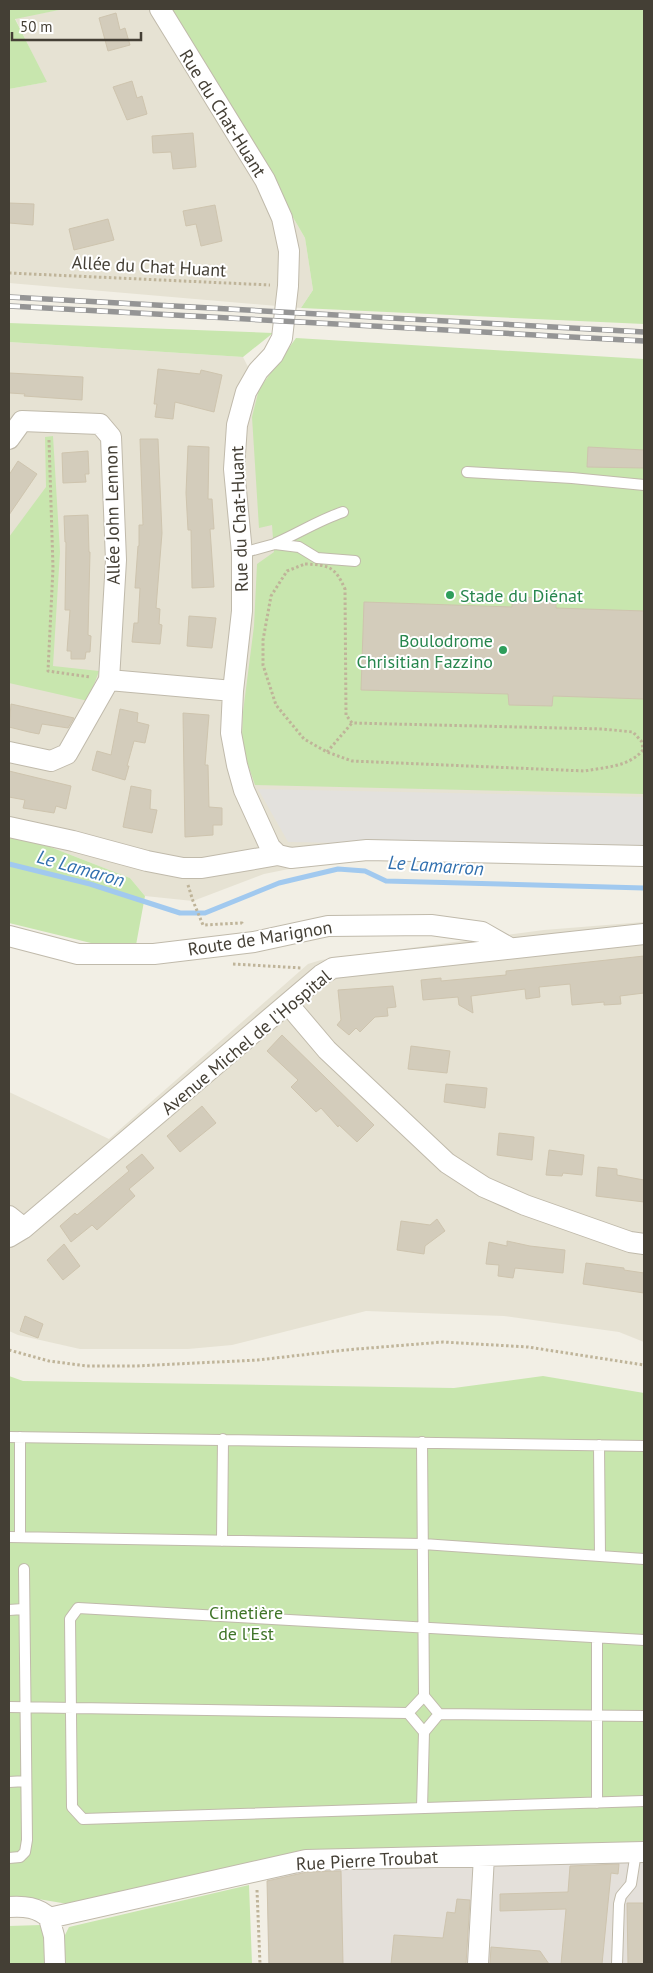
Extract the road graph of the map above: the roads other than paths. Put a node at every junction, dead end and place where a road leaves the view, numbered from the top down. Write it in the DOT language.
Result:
graph roads {
  1 [pos="160,9"];
  2 [pos="9,439"];
  3 [pos="467,472"];
  4 [pos="644,485"];
  5 [pos="343,512"];
  6 [pos="275,544"];
  7 [pos="242,553"];
  8 [pos="355,562"];
  9 [pos="110,680"];
  10 [pos="233,690"];
  11 [pos="9,752"];
  12 [pos="9,827"];
  13 [pos="278,855"];
  14 [pos="644,856"];
  15 [pos="644,934"];
  16 [pos="9,936"];
  17 [pos="510,948"];
  18 [pos="288,1004"];
  19 [pos="14,1227"];
  20 [pos="644,1244"];
  21 [pos="9,1437"];
  22 [pos="20,1437"];
  23 [pos="223,1439"];
  24 [pos="422,1442"];
  25 [pos="600,1445"];
  26 [pos="644,1446"];
  27 [pos="9,1537"];
  28 [pos="20,1537"];
  29 [pos="222,1541"];
  30 [pos="423,1544"];
  31 [pos="600,1556"];
  32 [pos="644,1559"];
  33 [pos="24,1569"];
  34 [pos="24,1609"];
  35 [pos="9,1610"];
  36 [pos="423,1628"];
  37 [pos="597,1638"];
  38 [pos="644,1640"];
  39 [pos="424,1696"];
  40 [pos="9,1707"];
  41 [pos="25,1707"];
  42 [pos="71,1708"];
  43 [pos="408,1714"];
  44 [pos="439,1714"];
  45 [pos="596,1716"];
  46 [pos="644,1716"];
  47 [pos="424,1732"];
  48 [pos="9,1782"];
  49 [pos="26,1782"];
  50 [pos="644,1801"];
  51 [pos="597,1803"];
  52 [pos="422,1808"];
  53 [pos="640,1852"];
  54 [pos="484,1856"];
  55 [pos="9,1858"];
  56 [pos="9,1907"];
  57 [pos="49,1918"];
  58 [pos="55,1964"];
  59 [pos="478,1964"];
  60 [pos="617,1964"];
  1 -- 7 [label="street, Rue du Chat-Huant"];
  2 -- 9 [label="street, Allée John Lennon"];
  3 -- 4 [label="lane"];
  5 -- 6 [label="lane"];
  6 -- 7 [label="lane"];
  6 -- 8 [label="lane"];
  7 -- 10 [label="street, Rue du Chat-Huant"];
  9 -- 10 [label="street"];
  9 -- 11 [label="street, Allée John Lennon"];
  10 -- 13 [label="street, Rue du Chat-Huant"];
  12 -- 13 [label="street"];
  13 -- 14 [label="street"];
  15 -- 17 [label="street, Avenue Michel de l'Hospital"];
  16 -- 17 [label="street, Route de Marignon"];
  17 -- 18 [label="street, Avenue Michel de l'Hospital"];
  18 -- 19 [label="street, Avenue Michel de l'Hospital"];
  18 -- 20 [label="street"];
  21 -- 22 [label="lane"];
  22 -- 23 [label="lane"];
  22 -- 28 [label="lane"];
  23 -- 24 [label="lane"];
  23 -- 29 [label="lane"];
  24 -- 25 [label="lane"];
  24 -- 30 [label="lane"];
  25 -- 26 [label="lane"];
  25 -- 31 [label="lane"];
  27 -- 28 [label="lane"];
  28 -- 29 [label="lane"];
  29 -- 30 [label="lane"];
  30 -- 31 [label="lane"];
  30 -- 36 [label="lane"];
  31 -- 32 [label="lane"];
  33 -- 34 [label="lane"];
  34 -- 35 [label="lane"];
  34 -- 41 [label="lane"];
  36 -- 37 [label="lane"];
  36 -- 39 [label="lane"];
  36 -- 42 [label="lane"];
  37 -- 38 [label="lane"];
  37 -- 45 [label="lane"];
  39 -- 43 [label="lane"];
  39 -- 44 [label="lane"];
  40 -- 41 [label="lane"];
  41 -- 42 [label="lane"];
  41 -- 49 [label="lane"];
  42 -- 43 [label="lane"];
  42 -- 52 [label="lane"];
  43 -- 47 [label="lane"];
  44 -- 45 [label="lane"];
  44 -- 47 [label="lane"];
  45 -- 46 [label="lane"];
  45 -- 51 [label="lane"];
  47 -- 52 [label="lane"];
  48 -- 49 [label="lane"];
  49 -- 55 [label="lane"];
  50 -- 51 [label="lane"];
  51 -- 52 [label="lane"];
  53 -- 54 [label="street, Rue Pierre Troubat"];
  53 -- 60 [label="lane"];
  54 -- 57 [label="street, Rue Pierre Troubat"];
  54 -- 59 [label="street"];
  56 -- 57 [label="street"];
  57 -- 58 [label="street"];
}
